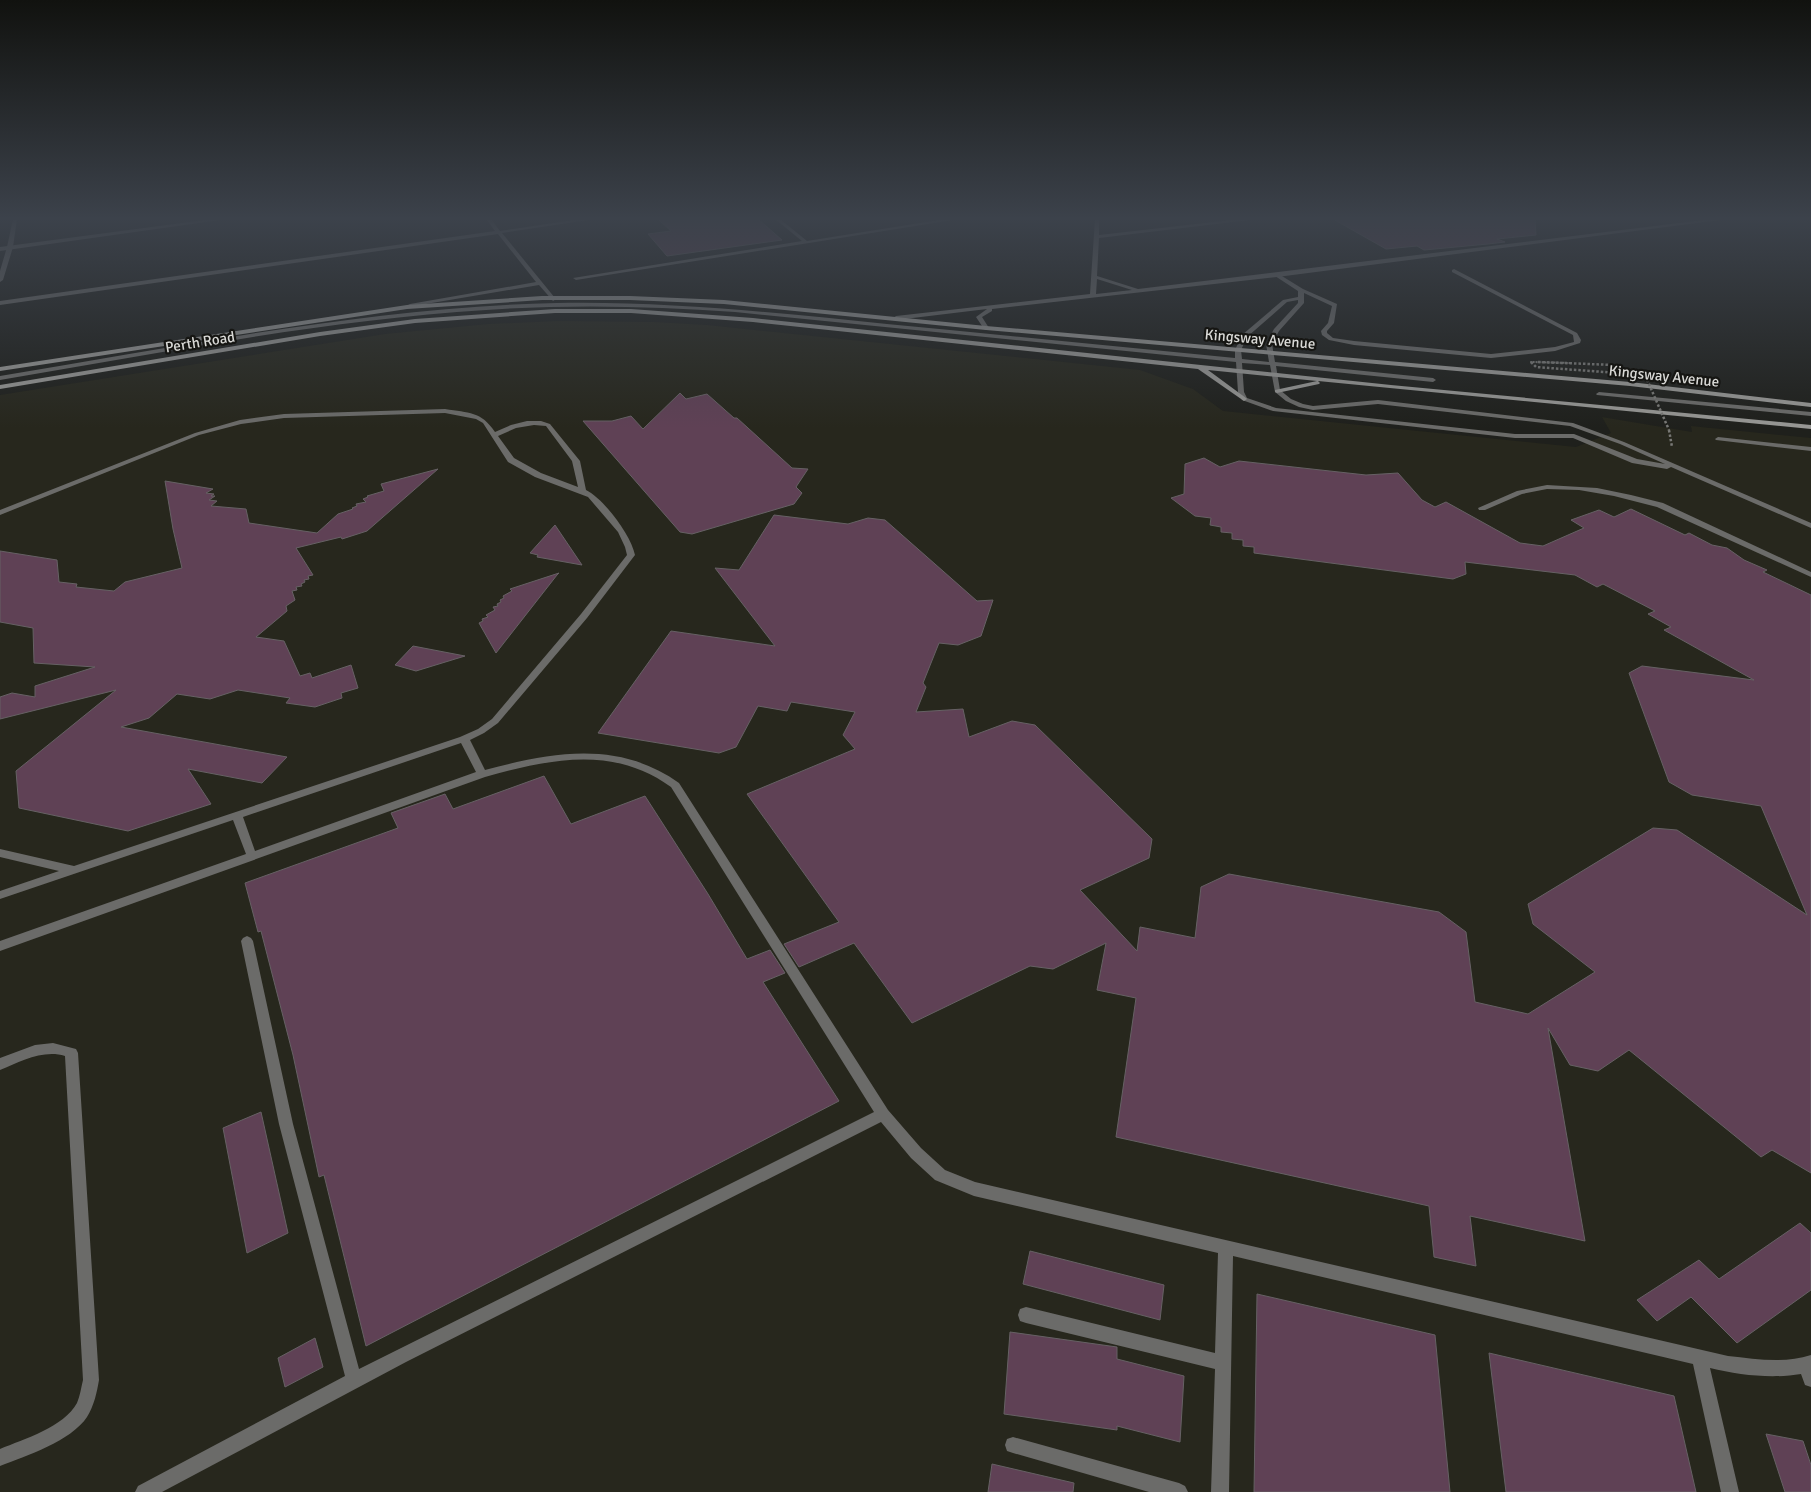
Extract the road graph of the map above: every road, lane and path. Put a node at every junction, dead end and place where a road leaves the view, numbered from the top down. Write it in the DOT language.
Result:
graph roads {
  1 [pos="102,289"];
  2 [pos="509,289"];
  3 [pos="545,289"];
  4 [pos="1094,289"];
  5 [pos="1135,289"];
  6 [pos="1152,289"];
  7 [pos="1488,289"];
  8 [pos="1140,290"];
  9 [pos="1301,290"];
  10 [pos="1093,296"];
  11 [pos="553,298"];
  12 [pos="1301,298"];
  13 [pos="0,303"];
  14 [pos="407,307"];
  15 [pos="998,308"];
  16 [pos="555,312"];
  17 [pos="896,318"];
  18 [pos="986,328"];
  19 [pos="1238,350"];
  20 [pos="1270,352"];
  21 [pos="1239,360"];
  22 [pos="1272,364"];
  23 [pos="1197,365"];
  24 [pos="1614,365"];
  25 [pos="0,369"];
  26 [pos="1241,370"];
  27 [pos="1273,374"];
  28 [pos="0,378"];
  29 [pos="1433,380"];
  30 [pos="1338,381"];
  31 [pos="0,388"];
  32 [pos="1276,391"];
  33 [pos="1599,394"];
  34 [pos="1244,399"];
  35 [pos="1811,405"];
  36 [pos="1811,414"];
  37 [pos="1534,419"];
  38 [pos="1811,427"];
  39 [pos="1669,430"];
  40 [pos="494,435"];
  41 [pos="1555,437"];
  42 [pos="1718,439"];
  43 [pos="1811,449"];
  44 [pos="1675,467"];
  45 [pos="583,490"];
  46 [pos="1482,508"];
  47 [pos="0,513"];
  48 [pos="1811,526"];
  49 [pos="1811,575"];
  50 [pos="464,739"];
  51 [pos="482,774"];
  52 [pos="237,816"];
  53 [pos="0,853"];
  54 [pos="252,856"];
  55 [pos="74,870"];
  56 [pos="0,895"];
  57 [pos="247,941"];
  58 [pos="0,946"];
  59 [pos="0,1064"];
  60 [pos="883,1114"];
  61 [pos="1226,1248"];
  62 [pos="1026,1315"];
  63 [pos="1699,1356"];
  64 [pos="1223,1363"];
  65 [pos="1809,1369"];
  66 [pos="354,1380"];
  67 [pos="1013,1445"];
  68 [pos="0,1458"];
  69 [pos="144,1492"];
  70 [pos="1179,1492"];
  71 [pos="1220,1492"];
  72 [pos="1730,1492"];
  1 -- 13 [label="street"];
  2 -- 14 [label="street"];
  3 -- 11 [label="street"];
  4 -- 10 [label="street"];
  5 -- 8 [label="street"];
  6 -- 8 [label="street"];
  7 -- 9 [label="street"];
  8 -- 10 [label="street"];
  9 -- 12 [label="street"];
  10 -- 15 [label="street"];
  11 -- 14 [label="main road, Kingsway Avenue"];
  11 -- 17 [label="main road, Kingsway Avenue"];
  12 -- 19 [label="street"];
  12 -- 20 [label="street"];
  14 -- 25 [label="main road, Perth Road"];
  15 -- 17 [label="street"];
  15 -- 18 [label="street"];
  16 -- 23 [label="main road, Kingsway Avenue"];
  16 -- 31 [label="main road, Perth Road"];
  17 -- 18 [label="main road, Kingsway Avenue"];
  18 -- 19 [label="main road, Kingsway Avenue"];
  19 -- 20 [label="main road, Kingsway Avenue"];
  19 -- 21 [label="street"];
  20 -- 22 [label="street"];
  20 -- 35 [label="main road, Kingsway Avenue"];
  21 -- 22 [label="street"];
  21 -- 26 [label="street"];
  21 -- 28 [label="street"];
  22 -- 27 [label="street"];
  22 -- 29 [label="street"];
  23 -- 26 [label="main road, Kingsway Avenue"];
  23 -- 34 [label="main road"];
  24 -- 39 [label="path, bridge"];
  26 -- 27 [label="main road, Kingsway Avenue"];
  26 -- 34 [label="street"];
  27 -- 30 [label="main road, Kingsway Avenue"];
  27 -- 32 [label="street"];
  30 -- 32 [label="main road"];
  30 -- 38 [label="main road, Kingsway Avenue"];
  32 -- 37 [label="street"];
  33 -- 36 [label="street"];
  34 -- 41 [label="street"];
  37 -- 41 [label="street"];
  37 -- 44 [label="street"];
  40 -- 45 [label="street"];
  40 -- 45 [label="street"];
  40 -- 47 [label="street"];
  41 -- 44 [label="street"];
  42 -- 43 [label="street"];
  44 -- 48 [label="street"];
  45 -- 50 [label="street"];
  46 -- 49 [label="street"];
  50 -- 51 [label="street"];
  50 -- 52 [label="street"];
  51 -- 54 [label="street"];
  51 -- 60 [label="street"];
  52 -- 54 [label="street"];
  52 -- 55 [label="street"];
  53 -- 55 [label="street"];
  54 -- 58 [label="street"];
  55 -- 56 [label="street"];
  57 -- 66 [label="street"];
  59 -- 68 [label="street"];
  60 -- 61 [label="street"];
  60 -- 66 [label="street"];
  61 -- 63 [label="street"];
  61 -- 64 [label="street"];
  62 -- 64 [label="street"];
  63 -- 65 [label="street"];
  63 -- 72 [label="street"];
  64 -- 71 [label="street"];
  66 -- 69 [label="street"];
  67 -- 70 [label="street"];
}
